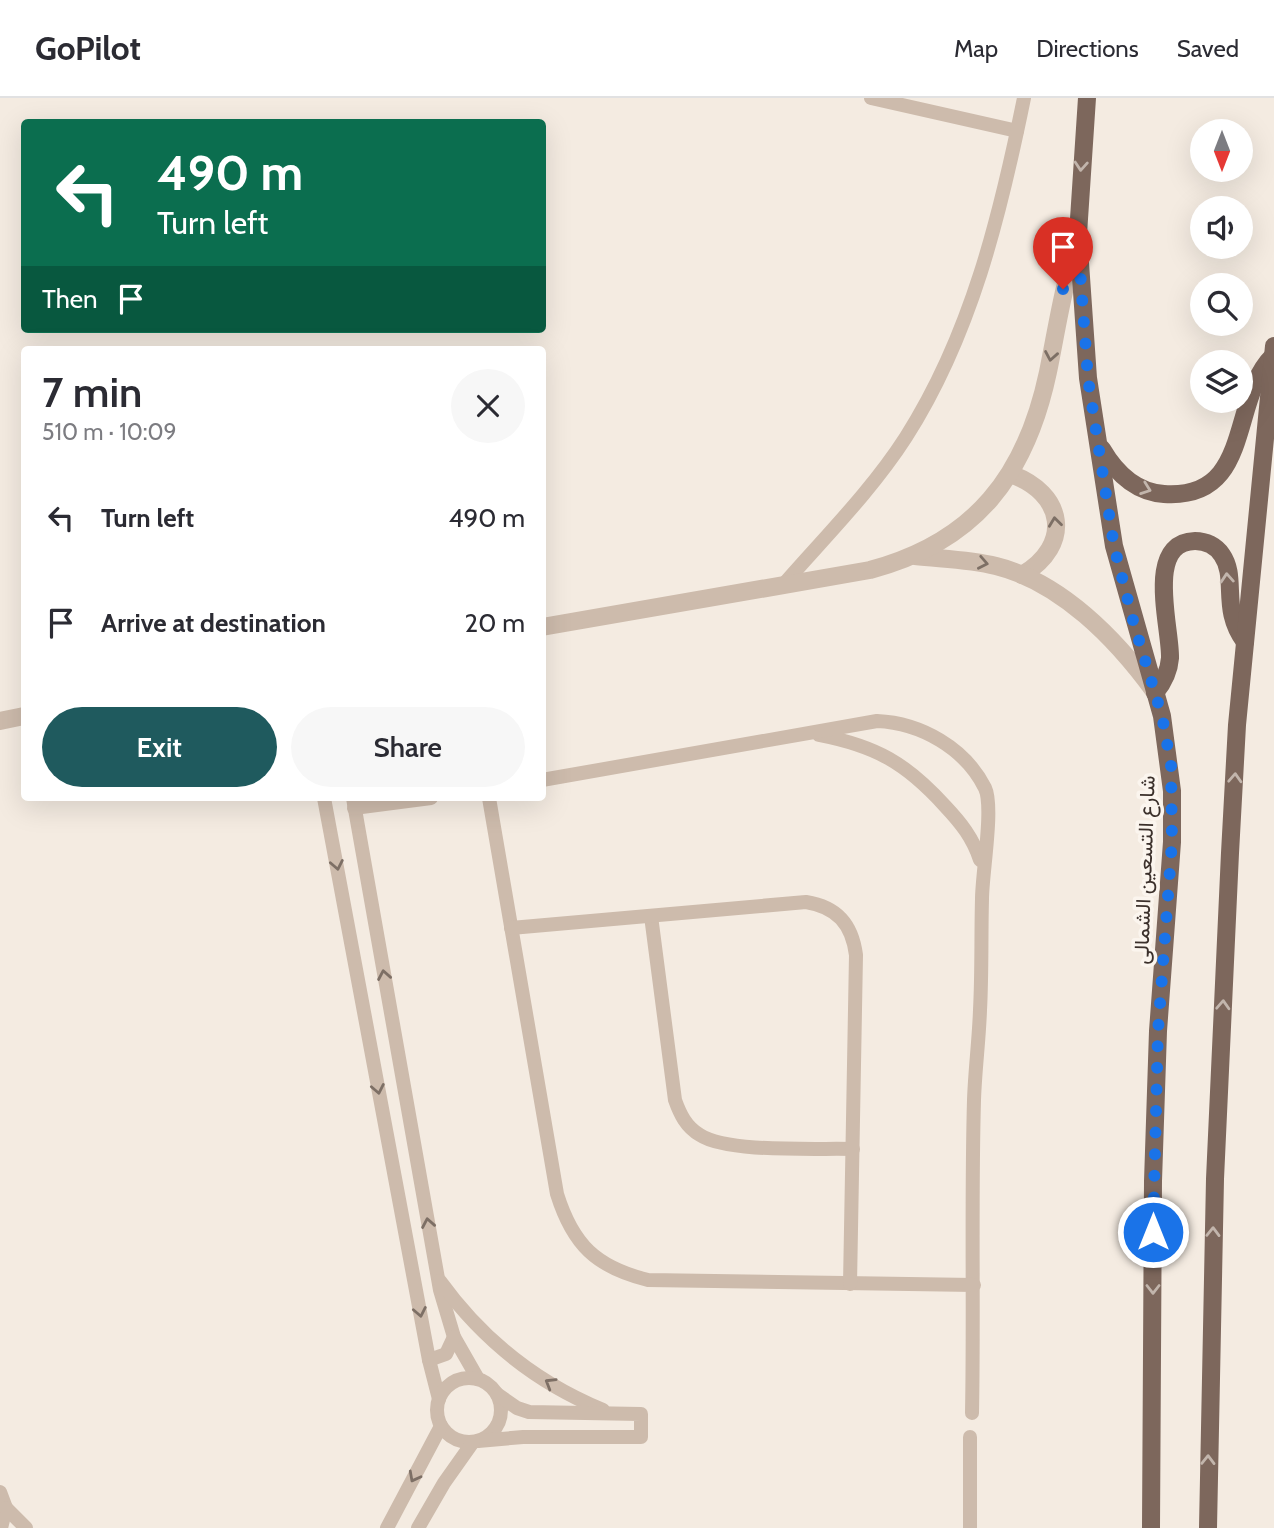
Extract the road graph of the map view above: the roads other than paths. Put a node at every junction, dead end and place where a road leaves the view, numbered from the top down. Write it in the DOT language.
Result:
graph roads {
  1 [pos="870,98"];
  2 [pos="1024,98"];
  3 [pos="1087,98"];
  4 [pos="1017,131"];
  5 [pos="1078,242"];
  6 [pos="1273,351"];
  7 [pos="1098,443"];
  8 [pos="1010,474"];
  9 [pos="915,556"];
  10 [pos="1022,575"];
  11 [pos="784,584"];
  12 [pos="546,626"];
  13 [pos="1245,642"];
  14 [pos="1155,692"];
  15 [pos="21,717"];
  16 [pos="0,721"];
  17 [pos="815,734"];
  18 [pos="546,779"];
  19 [pos="325,801"];
  20 [pos="385,801"];
  21 [pos="490,801"];
  22 [pos="354,803"];
  23 [pos="982,869"];
  24 [pos="651,916"];
  25 [pos="511,928"];
  26 [pos="392,1023"];
  27 [pos="367,1027"];
  28 [pos="853,1149"];
  29 [pos="437,1277"];
  30 [pos="850,1284"];
  31 [pos="974,1285"];
  32 [pos="454,1337"];
  33 [pos="429,1360"];
  34 [pos="478,1379"];
  35 [pos="497,1394"];
  36 [pos="439,1399"];
  37 [pos="529,1412"];
  38 [pos="611,1413"];
  39 [pos="972,1413"];
  40 [pos="441,1426"];
  41 [pos="523,1437"];
  42 [pos="970,1437"];
  43 [pos="475,1442"];
  44 [pos="0,1492"];
  45 [pos="6,1508"];
  46 [pos="1,1528"];
  47 [pos="26,1528"];
  48 [pos="387,1528"];
  49 [pos="418,1528"];
  50 [pos="970,1528"];
  51 [pos="1151,1528"];
  52 [pos="1208,1528"];
  1 -- 4 [label="street"];
  2 -- 4 [label="street"];
  3 -- 5 [label="main road, شارع التسعين الشمالى, one-way"];
  4 -- 11 [label="street"];
  5 -- 7 [label="main road, شارع التسعين الشمالى"];
  5 -- 8 [label="street, one-way"];
  7 -- 6 [label="main road, one-way"];
  6 -- 13 [label="main road"];
  7 -- 14 [label="main road, شارع التسعين الشمالى"];
  8 -- 9 [label="street"];
  10 -- 8 [label="street, one-way"];
  9 -- 10 [label="street, one-way"];
  9 -- 11 [label="street"];
  10 -- 14 [label="street"];
  11 -- 12 [label="street"];
  13 -- 14 [label="main road, one-way"];
  52 -- 13 [label="main road, one-way"];
  14 -- 51 [label="main road, شارع التسعين الشمالى, one-way"];
  15 -- 16 [label="street"];
  17 -- 18 [label="street"];
  17 -- 23 [label="street"];
  17 -- 23 [label="street"];
  19 -- 27 [label="street, one-way"];
  20 -- 22 [label="street"];
  21 -- 25 [label="street"];
  26 -- 22 [label="street, one-way"];
  23 -- 31 [label="street"];
  24 -- 25 [label="street"];
  24 -- 28 [label="street"];
  24 -- 28 [label="street"];
  25 -- 30 [label="street"];
  26 -- 27 [label="street"];
  29 -- 26 [label="street, one-way"];
  27 -- 33 [label="street, one-way"];
  28 -- 30 [label="street"];
  29 -- 32 [label="street"];
  38 -- 29 [label="street, one-way"];
  30 -- 31 [label="street"];
  31 -- 39 [label="street"];
  32 -- 33 [label="street"];
  32 -- 34 [label="street"];
  33 -- 36 [label="street"];
  34 -- 35 [label="street"];
  34 -- 36 [label="street"];
  35 -- 37 [label="street"];
  35 -- 43 [label="street"];
  36 -- 40 [label="street"];
  37 -- 38 [label="street"];
  37 -- 41 [label="street"];
  38 -- 41 [label="street"];
  40 -- 43 [label="street"];
  40 -- 48 [label="street, one-way"];
  41 -- 43 [label="street"];
  42 -- 50 [label="street"];
  43 -- 49 [label="street"];
  44 -- 45 [label="street"];
  45 -- 46 [label="street"];
  45 -- 47 [label="street"];
}
